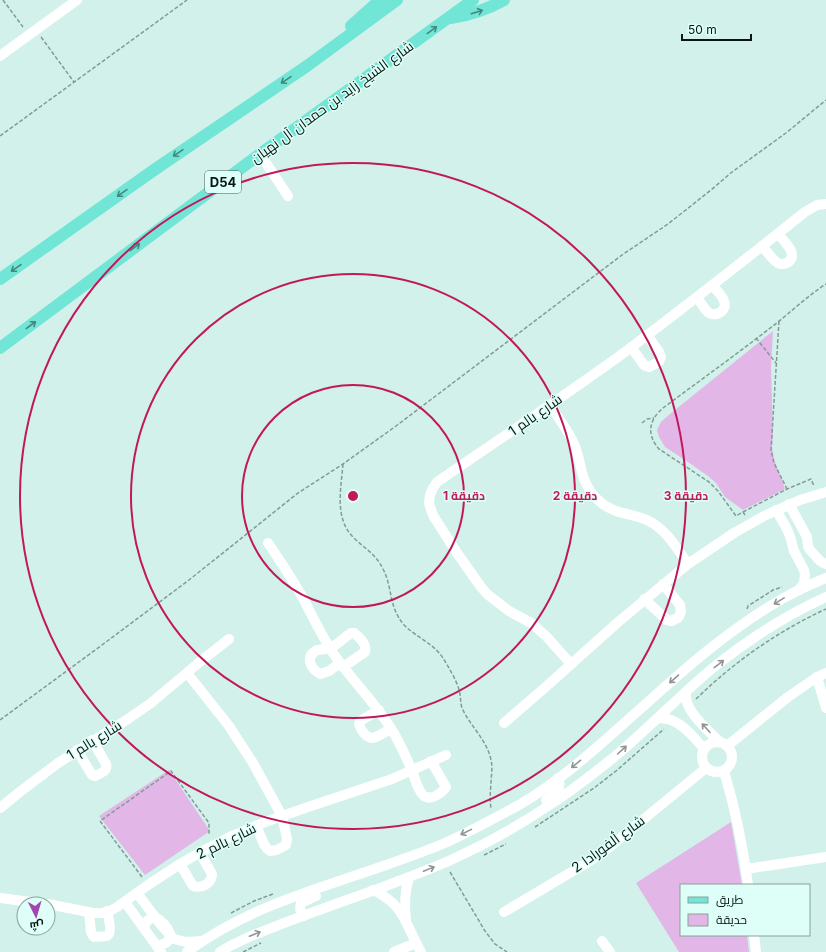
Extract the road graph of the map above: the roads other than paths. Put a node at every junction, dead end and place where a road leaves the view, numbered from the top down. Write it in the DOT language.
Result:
graph roads {
  1 [pos="77,0"];
  2 [pos="380,0"];
  3 [pos="397,0"];
  4 [pos="473,0"];
  5 [pos="504,0"];
  6 [pos="448,18"];
  7 [pos="0,56"];
  8 [pos="307,66"];
  9 [pos="260,154"];
  10 [pos="288,196"];
  11 [pos="826,204"];
  12 [pos="778,234"];
  13 [pos="762,246"];
  14 [pos="0,279"];
  15 [pos="713,286"];
  16 [pos="697,298"];
  17 [pos="647,335"];
  18 [pos="631,347"];
  19 [pos="0,348"];
  20 [pos="550,405"];
  21 [pos="824,492"];
  22 [pos="790,504"];
  23 [pos="776,510"];
  24 [pos="807,537"];
  25 [pos="268,543"];
  26 [pos="793,544"];
  27 [pos="816,556"];
  28 [pos="801,562"];
  29 [pos="688,564"];
  30 [pos="826,564"];
  31 [pos="826,578"];
  32 [pos="663,584"];
  33 [pos="799,590"];
  34 [pos="826,598"];
  35 [pos="644,599"];
  36 [pos="230,639"];
  37 [pos="330,648"];
  38 [pos="571,664"];
  39 [pos="341,665"];
  40 [pos="187,672"];
  41 [pos="822,675"];
  42 [pos="686,692"];
  43 [pos="826,708"];
  44 [pos="378,710"];
  45 [pos="692,711"];
  46 [pos="658,718"];
  47 [pos="504,723"];
  48 [pos="681,726"];
  49 [pos="391,729"];
  50 [pos="92,740"];
  51 [pos="723,744"];
  52 [pos="704,749"];
  53 [pos="77,750"];
  54 [pos="446,754"];
  55 [pos="431,761"];
  56 [pos="706,768"];
  57 [pos="412,770"];
  58 [pos="724,771"];
  59 [pos="558,778"];
  60 [pos="0,808"];
  61 [pos="540,812"];
  62 [pos="282,816"];
  63 [pos="256,826"];
  64 [pos="200,853"];
  65 [pos="826,857"];
  66 [pos="180,864"];
  67 [pos="385,865"];
  68 [pos="746,869"];
  69 [pos="409,877"];
  70 [pos="748,884"];
  71 [pos="373,890"];
  72 [pos="137,893"];
  73 [pos="0,898"];
  74 [pos="16,900"];
  75 [pos="125,902"];
  76 [pos="400,903"];
  77 [pos="56,906"];
  78 [pos="107,911"];
  79 [pos="89,912"];
  80 [pos="504,912"];
  81 [pos="304,916"];
  82 [pos="155,917"];
  83 [pos="143,927"];
  84 [pos="171,936"];
  85 [pos="754,936"];
  86 [pos="202,941"];
  87 [pos="602,941"];
  88 [pos="418,948"];
  89 [pos="159,949"];
  90 [pos="187,952"];
  91 [pos="220,952"];
  92 [pos="394,952"];
  93 [pos="610,952"];
  94 [pos="756,952"];
  1 -- 7 [label="street"];
  2 -- 8 [label="main road"];
  3 -- 8 [label="main road"];
  4 -- 6 [label="main road, شارع الشيخ زايد بن حمدان آل نهيان / D54"];
  6 -- 5 [label="main road, one-way"];
  9 -- 6 [label="main road, شارع الشيخ زايد بن حمدان آل نهيان / D54, one-way"];
  8 -- 14 [label="main road, one-way"];
  9 -- 10 [label="street"];
  19 -- 9 [label="main road, شارع الشيخ زايد بن حمدان آل نهيان / D54, one-way"];
  11 -- 12 [label="street, شارع بالم 1"];
  12 -- 13 [label="street, شارع بالم 1"];
  12 -- 13 [label="street"];
  13 -- 15 [label="street, شارع بالم 1"];
  15 -- 16 [label="street, شارع بالم 1"];
  15 -- 16 [label="street"];
  16 -- 17 [label="street, شارع بالم 1"];
  17 -- 18 [label="street, شارع بالم 1"];
  17 -- 18 [label="street"];
  18 -- 20 [label="street, شارع بالم 1"];
  20 -- 29 [label="street"];
  20 -- 38 [label="street, شارع بالم 1"];
  21 -- 22 [label="street"];
  22 -- 23 [label="street"];
  22 -- 24 [label="street"];
  23 -- 26 [label="street"];
  23 -- 29 [label="street"];
  24 -- 26 [label="street"];
  24 -- 27 [label="street"];
  25 -- 37 [label="street"];
  26 -- 28 [label="street"];
  27 -- 28 [label="street"];
  27 -- 30 [label="street"];
  28 -- 33 [label="street"];
  29 -- 32 [label="street"];
  31 -- 33 [label="street"];
  32 -- 35 [label="street"];
  32 -- 35 [label="street"];
  33 -- 59 [label="street, one-way"];
  42 -- 34 [label="street, one-way"];
  35 -- 38 [label="street"];
  36 -- 40 [label="street, شارع بالم 1"];
  37 -- 39 [label="street"];
  37 -- 39 [label="street"];
  37 -- 39 [label="street"];
  38 -- 47 [label="street"];
  39 -- 44 [label="street"];
  40 -- 50 [label="street, شارع بالم 1"];
  40 -- 62 [label="street"];
  41 -- 43 [label="street"];
  41 -- 51 [label="street"];
  42 -- 45 [label="street"];
  42 -- 46 [label="street"];
  44 -- 49 [label="street"];
  44 -- 49 [label="street"];
  45 -- 48 [label="street"];
  51 -- 45 [label="street, one-way"];
  46 -- 48 [label="street"];
  61 -- 46 [label="street, one-way"];
  48 -- 52 [label="street"];
  49 -- 57 [label="street"];
  50 -- 53 [label="street, شارع بالم 1"];
  50 -- 53 [label="street"];
  51 -- 52 [label="street"];
  51 -- 58 [label="street"];
  52 -- 56 [label="street"];
  53 -- 60 [label="street, شارع بالم 1"];
  54 -- 55 [label="street, شارع بالم 2"];
  55 -- 57 [label="street, شارع بالم 2"];
  55 -- 57 [label="street"];
  56 -- 58 [label="street"];
  56 -- 80 [label="street, شارع ألفورادا 2"];
  57 -- 62 [label="street, شارع بالم 2"];
  58 -- 68 [label="street"];
  59 -- 61 [label="street"];
  59 -- 67 [label="street, one-way"];
  69 -- 61 [label="street, one-way"];
  62 -- 63 [label="street, شارع بالم 2"];
  62 -- 63 [label="street"];
  63 -- 64 [label="street, شارع بالم 2"];
  64 -- 66 [label="street, شارع بالم 2"];
  64 -- 66 [label="street"];
  65 -- 68 [label="street"];
  66 -- 72 [label="street, شارع بالم 2"];
  67 -- 81 [label="street"];
  67 -- 86 [label="street"];
  68 -- 70 [label="street"];
  69 -- 71 [label="street"];
  69 -- 76 [label="street"];
  71 -- 76 [label="street"];
  71 -- 81 [label="street"];
  72 -- 75 [label="street, شارع بالم 2"];
  72 -- 82 [label="street"];
  73 -- 74 [label="street, شارع بالم 2"];
  75 -- 78 [label="street, شارع بالم 2"];
  75 -- 83 [label="street"];
  76 -- 88 [label="street"];
  77 -- 79 [label="street, شارع بالم 2"];
  78 -- 79 [label="street, شارع بالم 2"];
  78 -- 79 [label="street"];
  91 -- 81 [label="street, one-way"];
  82 -- 83 [label="street"];
  82 -- 84 [label="street"];
  83 -- 89 [label="street"];
  84 -- 86 [label="street"];
  84 -- 89 [label="street"];
  85 -- 94 [label="street"];
  86 -- 90 [label="street"];
  87 -- 93 [label="street"];
  88 -- 92 [label="street"];
}
